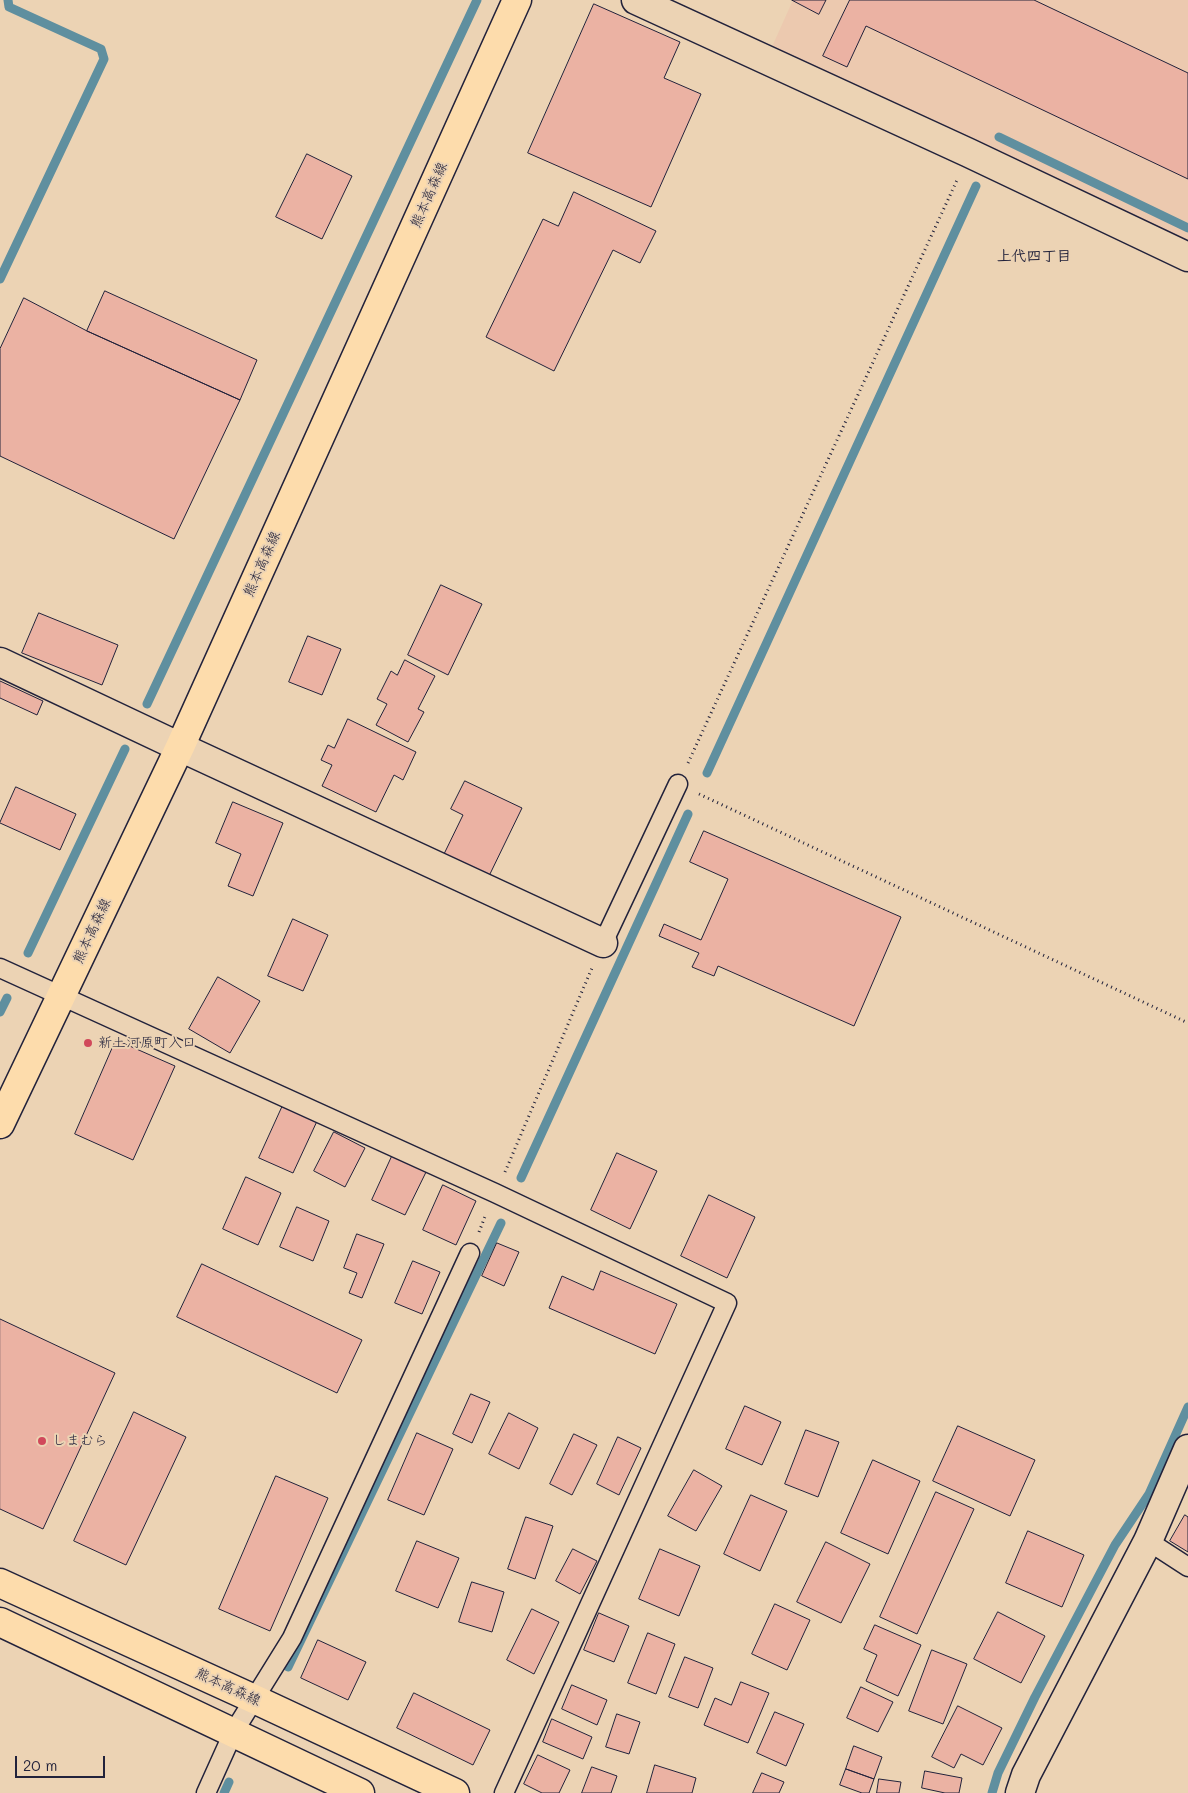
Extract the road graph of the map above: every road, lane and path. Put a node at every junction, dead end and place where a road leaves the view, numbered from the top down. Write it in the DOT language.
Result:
graph roads {
  1 [pos="517,0"];
  2 [pos="636,0"];
  3 [pos="969,153"];
  4 [pos="1188,257"];
  5 [pos="0,662"];
  6 [pos="180,747"];
  7 [pos="678,784"];
  8 [pos="603,942"];
  9 [pos="0,968"];
  10 [pos="62,995"];
  11 [pos="1188,1023"];
  12 [pos="0,1124"];
  13 [pos="495,1193"];
  14 [pos="470,1253"];
  15 [pos="1188,1449"];
  16 [pos="1148,1540"];
  17 [pos="1188,1567"];
  18 [pos="0,1583"];
  19 [pos="0,1622"];
  20 [pos="254,1699"];
  21 [pos="233,1733"];
  22 [pos="206,1793"];
  23 [pos="360,1793"];
  24 [pos="455,1793"];
  25 [pos="504,1793"];
  26 [pos="1020,1793"];
  1 -- 6 [label="main road, 熊本高森線"];
  2 -- 3 [label="street"];
  3 -- 4 [label="street"];
  3 -- 7 [label="path"];
  5 -- 6 [label="street"];
  6 -- 8 [label="street"];
  6 -- 10 [label="main road, 熊本高森線"];
  7 -- 8 [label="lane"];
  7 -- 11 [label="path"];
  8 -- 13 [label="path"];
  9 -- 10 [label="lane"];
  10 -- 12 [label="main road, 熊本高森線"];
  10 -- 13 [label="lane"];
  13 -- 14 [label="path"];
  13 -- 25 [label="lane"];
  14 -- 20 [label="lane"];
  15 -- 16 [label="street"];
  16 -- 17 [label="lane"];
  16 -- 26 [label="street"];
  18 -- 20 [label="main road, 熊本高森線"];
  19 -- 21 [label="main road"];
  20 -- 21 [label="lane"];
  20 -- 24 [label="main road, 熊本高森線"];
  21 -- 22 [label="lane"];
  21 -- 23 [label="main road"];
}
